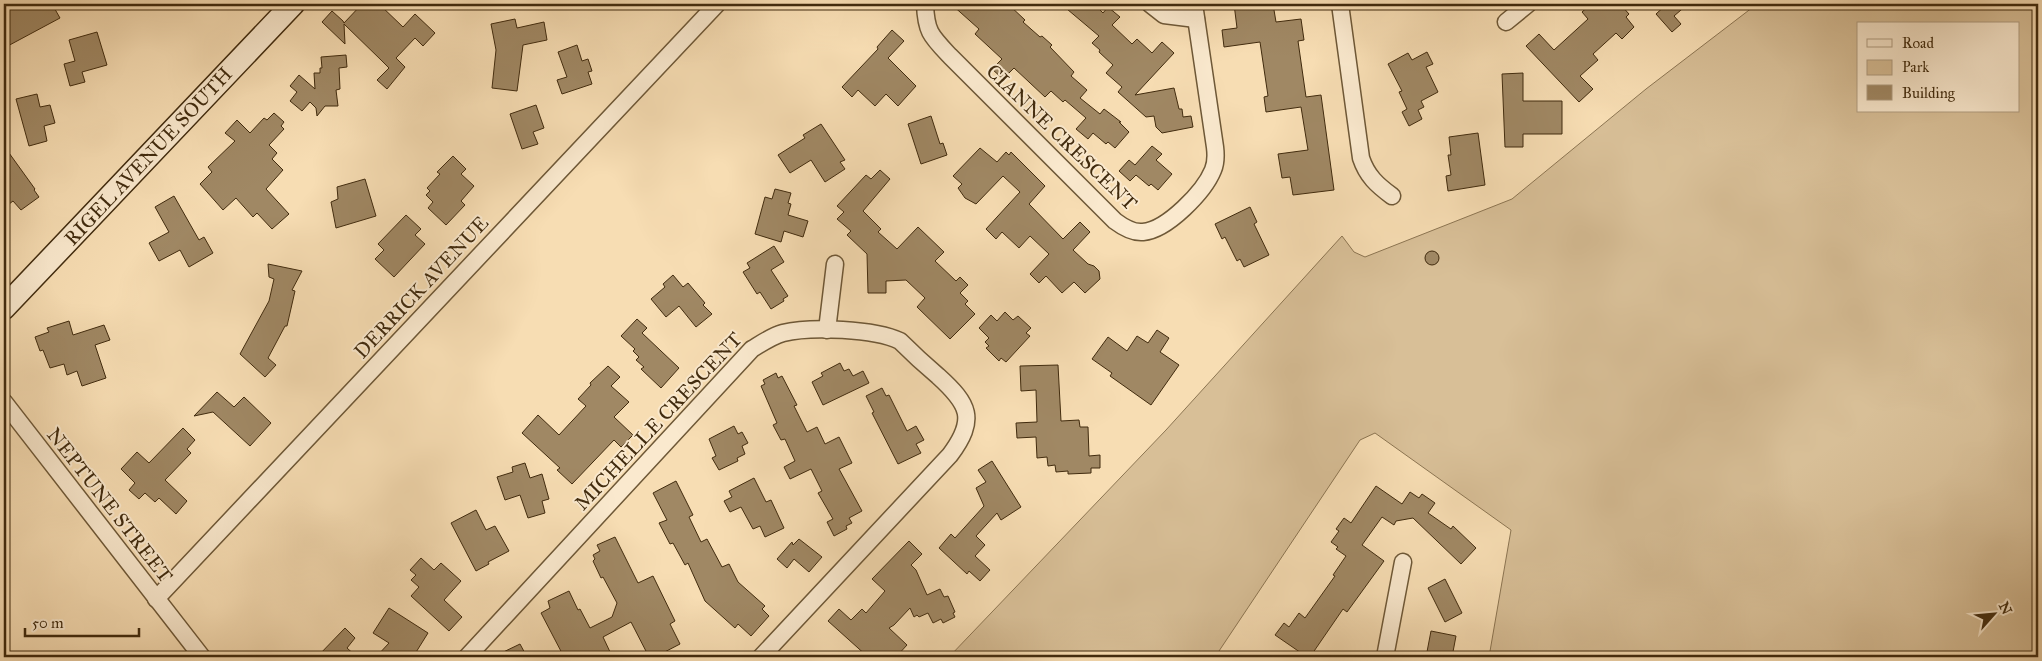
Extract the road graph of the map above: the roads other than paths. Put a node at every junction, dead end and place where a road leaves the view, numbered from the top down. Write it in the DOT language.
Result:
graph roads {
  1 [pos="292,4"];
  2 [pos="717,4"];
  3 [pos="925,4"];
  4 [pos="1150,4"];
  5 [pos="1340,4"];
  6 [pos="1528,4"];
  7 [pos="1195,11"];
  8 [pos="1506,22"];
  9 [pos="1392,196"];
  10 [pos="835,264"];
  11 [pos="4,308"];
  12 [pos="827,330"];
  13 [pos="4,402"];
  14 [pos="1403,562"];
  15 [pos="156,599"];
  16 [pos="202,657"];
  17 [pos="466,657"];
  18 [pos="761,657"];
  19 [pos="1385,657"];
  1 -- 11 [label="main road, RIGEL AVENUE SOUTH"];
  2 -- 15 [label="street, DERRICK AVENUE"];
  3 -- 7 [label="street, CIANNE CRESCENT"];
  4 -- 7 [label="street, CIANNE CRESCENT"];
  5 -- 9 [label="street"];
  6 -- 8 [label="street"];
  10 -- 12 [label="street"];
  12 -- 17 [label="street, MICHELLE CRESCENT"];
  12 -- 18 [label="street, MICHELLE CRESCENT"];
  13 -- 15 [label="street, NEPTUNE STREET"];
  14 -- 19 [label="street"];
  15 -- 16 [label="street, NEPTUNE STREET"];
}
